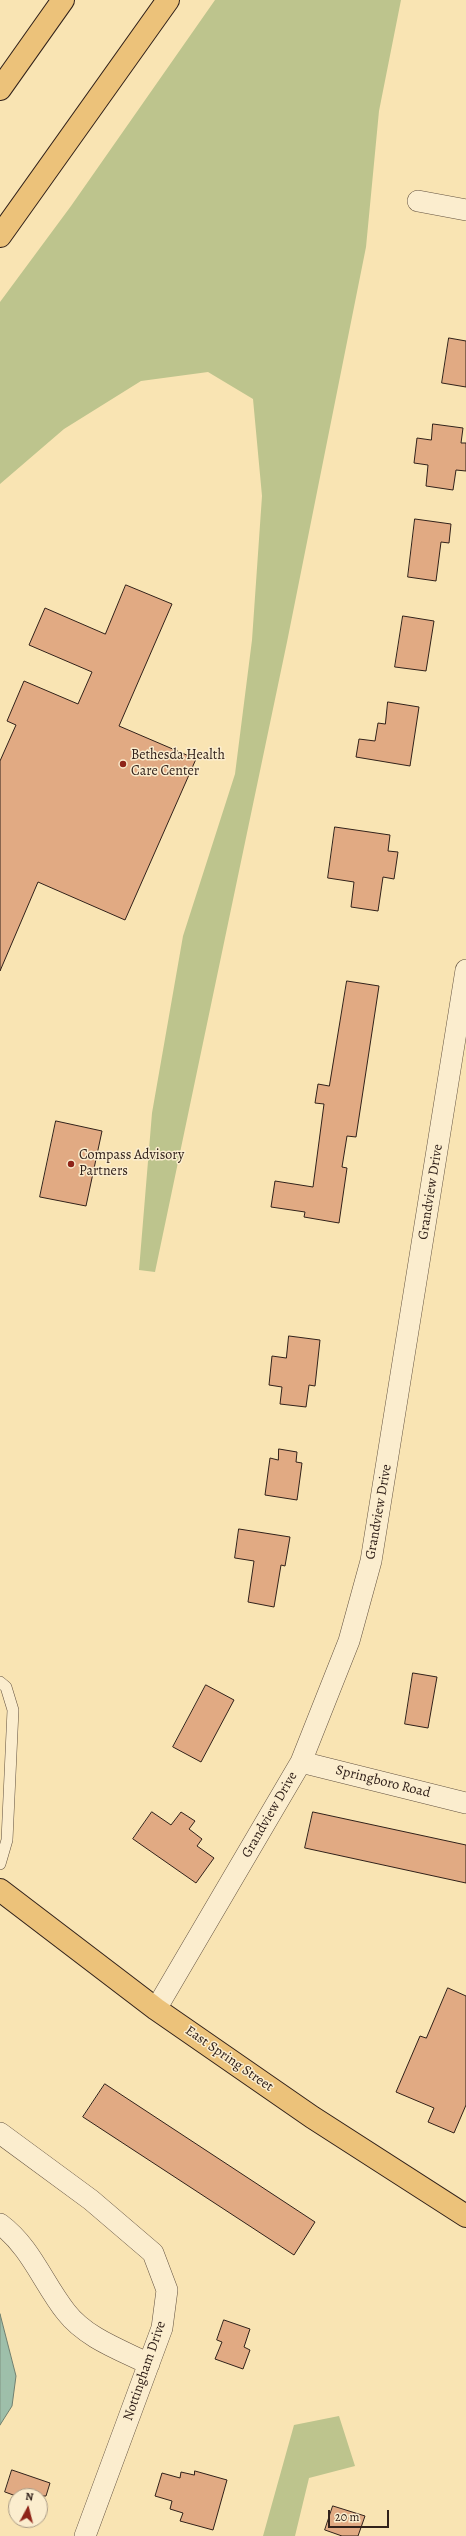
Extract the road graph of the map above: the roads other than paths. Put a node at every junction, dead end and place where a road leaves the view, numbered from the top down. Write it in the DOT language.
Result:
graph roads {
  1 [pos="63,0"];
  2 [pos="168,0"];
  3 [pos="0,89"];
  4 [pos="418,201"];
  5 [pos="466,210"];
  6 [pos="0,236"];
  7 [pos="466,970"];
  8 [pos="0,1682"];
  9 [pos="301,1762"];
  10 [pos="466,1803"];
  11 [pos="0,1864"];
  12 [pos="0,1890"];
  13 [pos="156,2009"];
  14 [pos="0,2133"];
  15 [pos="466,2216"];
  16 [pos="0,2224"];
  17 [pos="149,2364"];
  18 [pos="85,2536"];
  1 -- 3 [label="main road"];
  2 -- 6 [label="main road"];
  4 -- 5 [label="street"];
  7 -- 9 [label="street, Grandview Drive"];
  8 -- 11 [label="lane"];
  9 -- 10 [label="street, Springboro Road"];
  9 -- 13 [label="street, Grandview Drive"];
  12 -- 13 [label="main road, East Spring Street"];
  13 -- 15 [label="main road, East Spring Street"];
  14 -- 17 [label="street, Nottingham Drive"];
  16 -- 17 [label="street"];
  17 -- 18 [label="street, Nottingham Drive"];
}
